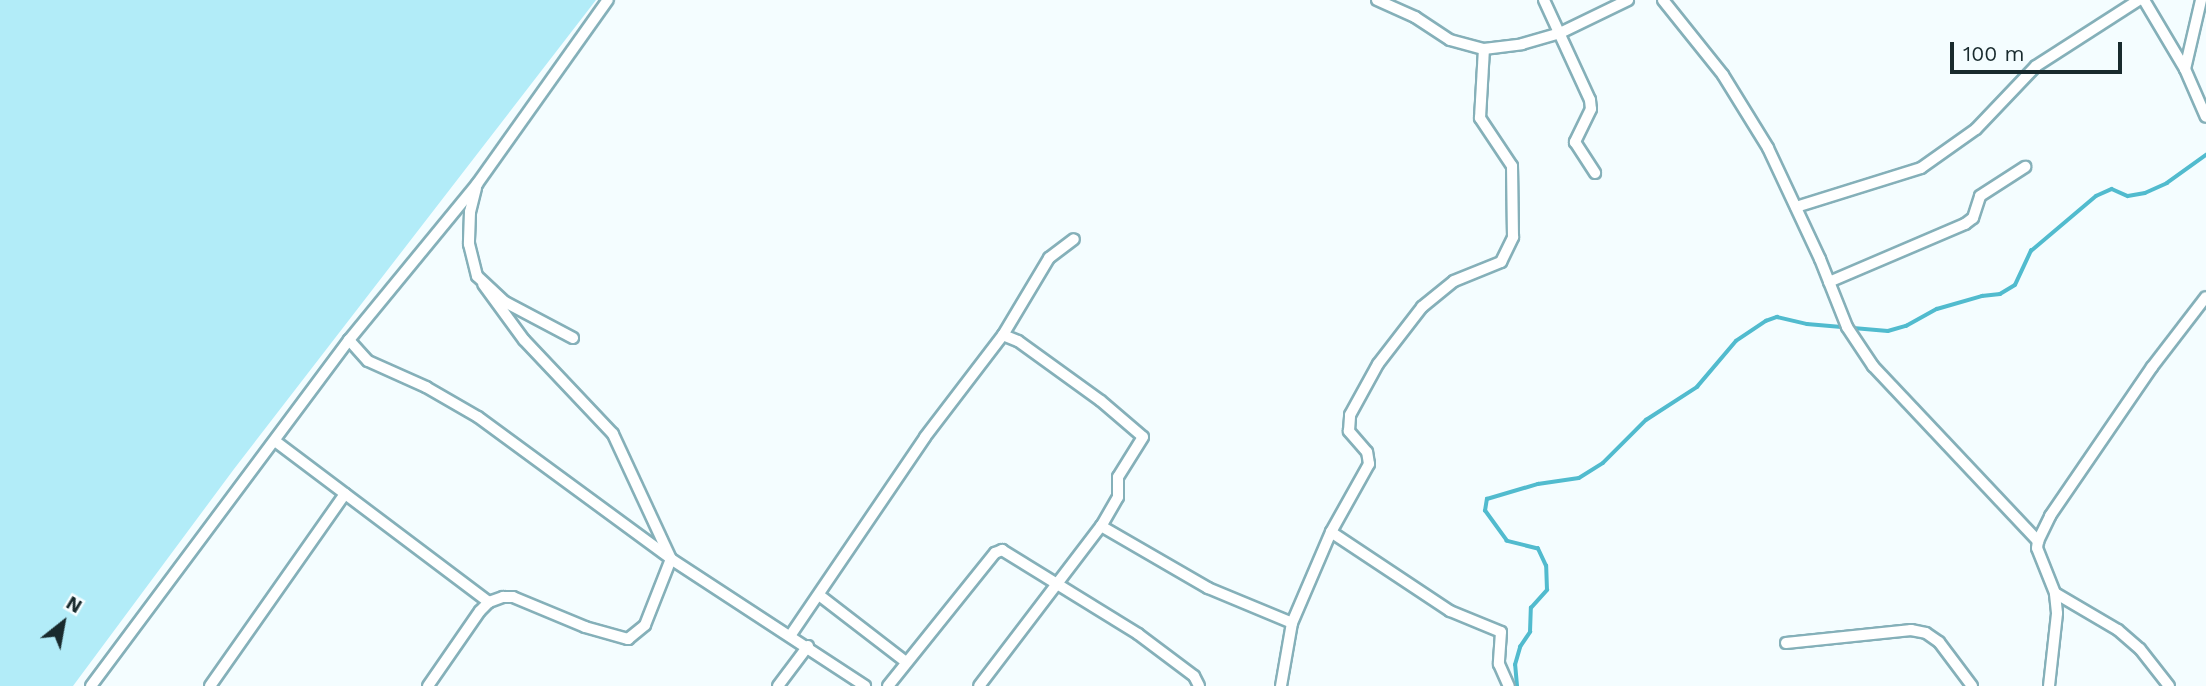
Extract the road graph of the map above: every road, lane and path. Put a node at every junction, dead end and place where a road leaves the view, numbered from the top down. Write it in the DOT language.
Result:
graph roads {
  1 [pos="608,0"];
  2 [pos="1377,0"];
  3 [pos="1544,0"];
  4 [pos="1628,0"];
  5 [pos="1663,0"];
  6 [pos="2139,0"];
  7 [pos="2144,0"];
  8 [pos="2202,0"];
  9 [pos="1558,34"];
  10 [pos="1484,49"];
  11 [pos="2185,69"];
  12 [pos="2206,117"];
  13 [pos="2025,167"];
  14 [pos="1595,173"];
  15 [pos="477,184"];
  16 [pos="1796,207"];
  17 [pos="1074,239"];
  18 [pos="1829,282"];
  19 [pos="483,284"];
  20 [pos="2206,298"];
  21 [pos="1003,335"];
  22 [pos="573,338"];
  23 [pos="349,340"];
  24 [pos="275,441"];
  25 [pos="345,494"];
  26 [pos="1101,526"];
  27 [pos="1331,532"];
  28 [pos="2038,541"];
  29 [pos="671,559"];
  30 [pos="1057,585"];
  31 [pos="2055,593"];
  32 [pos="819,595"];
  33 [pos="489,602"];
  34 [pos="1292,623"];
  35 [pos="790,636"];
  36 [pos="1786,643"];
  37 [pos="808,646"];
  38 [pos="906,662"];
  39 [pos="91,686"];
  40 [pos="210,686"];
  41 [pos="428,686"];
  42 [pos="778,686"];
  43 [pos="865,686"];
  44 [pos="888,686"];
  45 [pos="979,686"];
  46 [pos="1199,686"];
  47 [pos="1281,686"];
  48 [pos="1509,686"];
  49 [pos="1972,686"];
  50 [pos="2049,686"];
  51 [pos="2168,686"];
  1 -- 15 [label="street"];
  2 -- 10 [label="street"];
  3 -- 9 [label="street"];
  4 -- 9 [label="street"];
  5 -- 16 [label="street"];
  6 -- 16 [label="street"];
  7 -- 11 [label="street"];
  8 -- 11 [label="street"];
  9 -- 10 [label="street"];
  9 -- 14 [label="street"];
  10 -- 27 [label="street"];
  11 -- 12 [label="street"];
  13 -- 18 [label="street"];
  15 -- 19 [label="street"];
  15 -- 23 [label="street"];
  16 -- 18 [label="street"];
  17 -- 21 [label="street"];
  18 -- 28 [label="street"];
  19 -- 22 [label="street"];
  19 -- 29 [label="street"];
  20 -- 28 [label="street"];
  21 -- 26 [label="street"];
  21 -- 32 [label="street"];
  23 -- 24 [label="street"];
  23 -- 29 [label="street"];
  24 -- 25 [label="street"];
  24 -- 39 [label="street"];
  25 -- 33 [label="street"];
  25 -- 40 [label="street"];
  26 -- 30 [label="street"];
  26 -- 34 [label="street"];
  27 -- 34 [label="street"];
  27 -- 48 [label="street"];
  28 -- 31 [label="street"];
  29 -- 33 [label="street"];
  29 -- 35 [label="street"];
  30 -- 38 [label="street"];
  30 -- 45 [label="street"];
  30 -- 46 [label="street"];
  31 -- 50 [label="street"];
  31 -- 51 [label="street"];
  32 -- 35 [label="street"];
  32 -- 38 [label="street"];
  33 -- 41 [label="street"];
  34 -- 47 [label="street"];
  35 -- 37 [label="street"];
  36 -- 49 [label="street"];
  37 -- 42 [label="street"];
  37 -- 43 [label="street"];
  38 -- 44 [label="street"];
}
